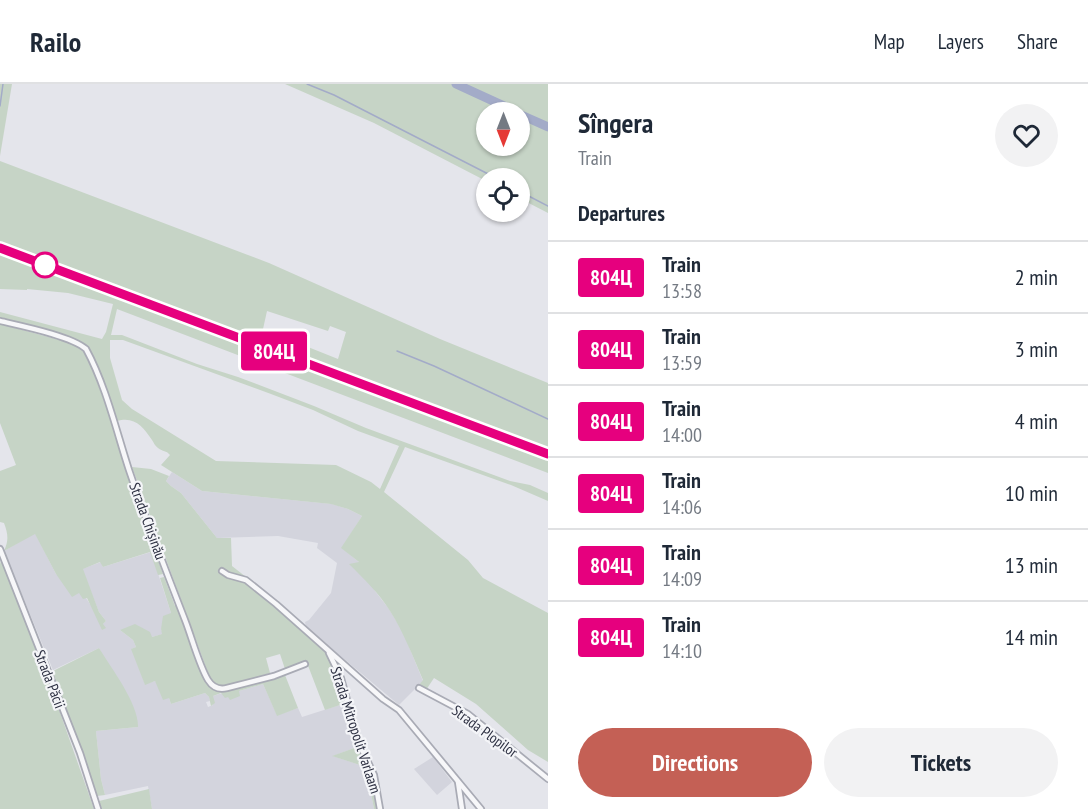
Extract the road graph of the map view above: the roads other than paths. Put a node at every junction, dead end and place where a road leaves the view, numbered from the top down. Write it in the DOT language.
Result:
graph roads {
  1 [pos="0,321"];
  2 [pos="0,549"];
  3 [pos="222,571"];
  4 [pos="329,651"];
  5 [pos="305,664"];
  6 [pos="419,688"];
  7 [pos="458,780"];
  8 [pos="548,780"];
  9 [pos="98,809"];
  10 [pos="381,809"];
  11 [pos="462,809"];
  12 [pos="482,809"];
  1 -- 5 [label="street, Strada Chișinău"];
  2 -- 9 [label="street, Strada Păcii"];
  3 -- 4 [label="street"];
  4 -- 7 [label="street"];
  4 -- 10 [label="street, Strada Mitropolit Varlaam"];
  6 -- 8 [label="street, Strada Plopilor"];
  7 -- 11 [label="street"];
  7 -- 12 [label="street"];
}
